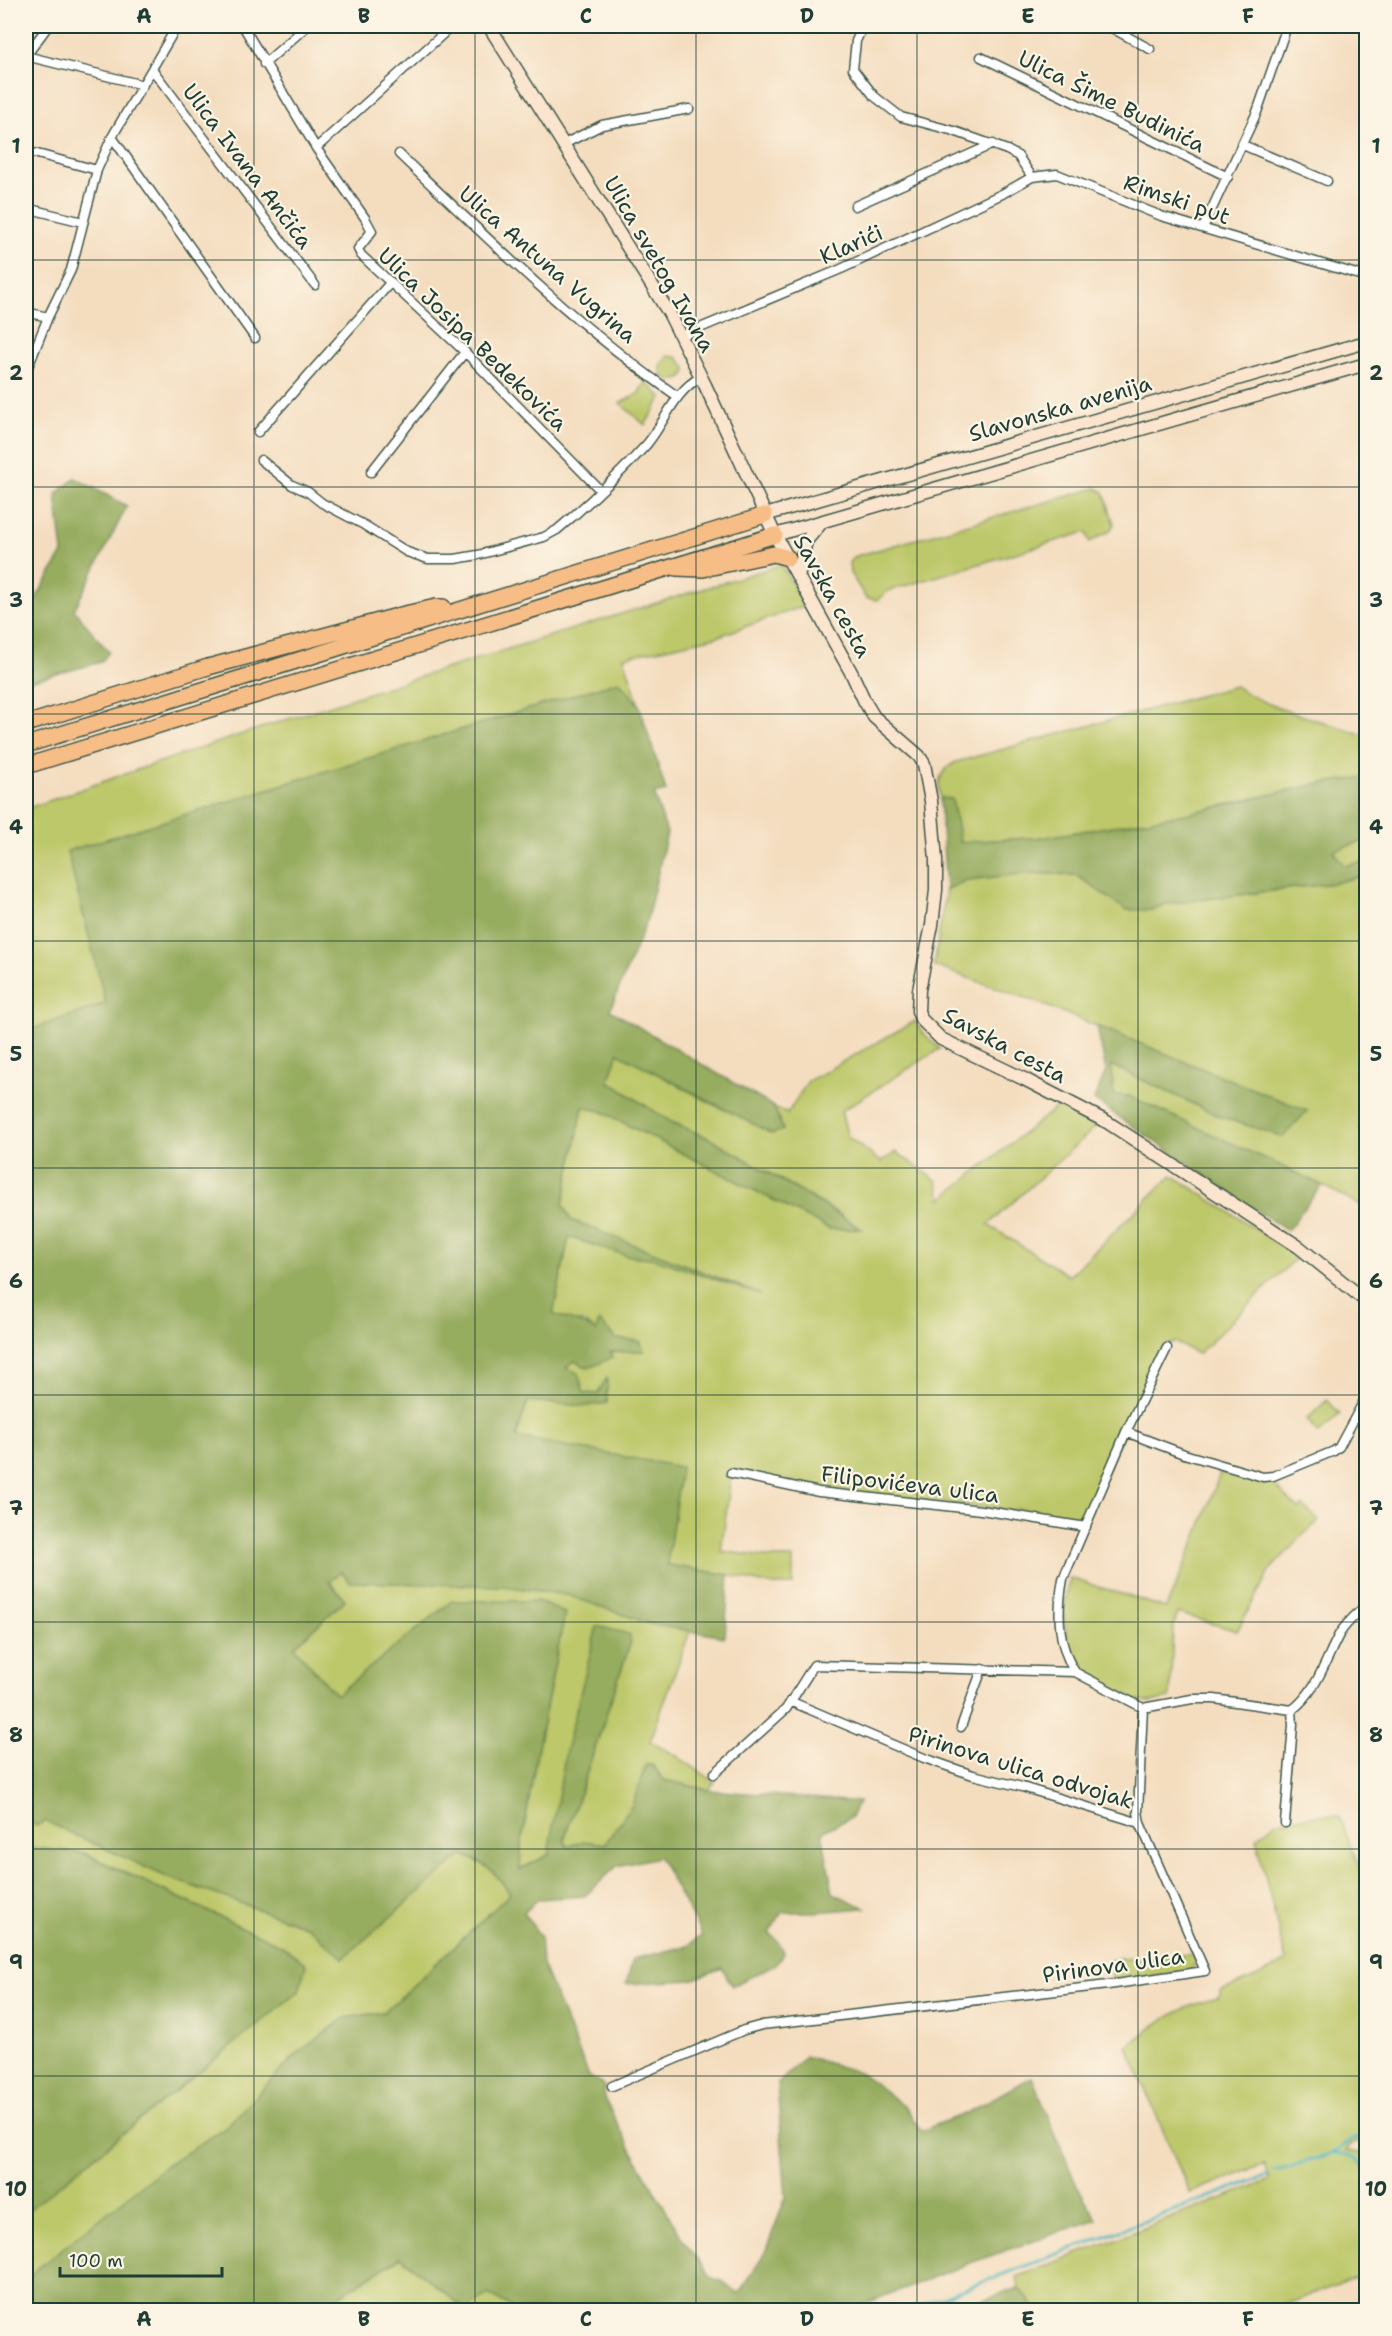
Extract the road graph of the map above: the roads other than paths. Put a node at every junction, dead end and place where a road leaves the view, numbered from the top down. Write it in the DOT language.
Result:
graph roads {
  1 [pos="48,26"];
  2 [pos="177,26"];
  3 [pos="243,26"];
  4 [pos="307,26"];
  5 [pos="452,26"];
  6 [pos="489,26"];
  7 [pos="863,26"];
  8 [pos="1108,26"];
  9 [pos="1287,26"];
  10 [pos="1150,49"];
  11 [pos="26,56"];
  12 [pos="981,57"];
  13 [pos="264,64"];
  14 [pos="152,69"];
  15 [pos="143,85"];
  16 [pos="689,109"];
  17 [pos="112,137"];
  18 [pos="564,144"];
  19 [pos="993,144"];
  20 [pos="1243,145"];
  21 [pos="316,148"];
  22 [pos="26,152"];
  23 [pos="399,154"];
  24 [pos="97,170"];
  25 [pos="1032,177"];
  26 [pos="1228,177"];
  27 [pos="1327,181"];
  28 [pos="855,206"];
  29 [pos="26,208"];
  30 [pos="83,222"];
  31 [pos="1203,228"];
  32 [pos="1365,272"];
  33 [pos="391,282"];
  34 [pos="315,285"];
  35 [pos="26,312"];
  36 [pos="48,317"];
  37 [pos="681,336"];
  38 [pos="255,338"];
  39 [pos="1366,342"];
  40 [pos="465,352"];
  41 [pos="1366,364"];
  42 [pos="26,372"];
  43 [pos="701,377"];
  44 [pos="677,396"];
  45 [pos="258,432"];
  46 [pos="261,460"];
  47 [pos="371,472"];
  48 [pos="600,490"];
  49 [pos="765,514"];
  50 [pos="822,521"];
  51 [pos="776,535"];
  52 [pos="788,558"];
  53 [pos="667,567"];
  54 [pos="798,577"];
  55 [pos="461,609"];
  56 [pos="26,724"];
  57 [pos="26,745"];
  58 [pos="26,766"];
  59 [pos="1366,1301"];
  60 [pos="1167,1348"];
  61 [pos="1366,1398"];
  62 [pos="1126,1432"];
  63 [pos="731,1473"];
  64 [pos="1086,1527"];
  65 [pos="1366,1605"];
  66 [pos="982,1669"];
  67 [pos="1075,1672"];
  68 [pos="792,1702"];
  69 [pos="1143,1708"];
  70 [pos="1292,1710"];
  71 [pos="961,1727"];
  72 [pos="714,1774"];
  73 [pos="1285,1822"];
  74 [pos="1140,1823"];
  75 [pos="612,2086"];
  1 -- 11 [label="street"];
  2 -- 14 [label="street"];
  3 -- 13 [label="street, Ulica Josipa Bedekovića"];
  4 -- 13 [label="street"];
  5 -- 21 [label="street"];
  6 -- 18 [label="street, Ulica svetog Ivana"];
  7 -- 19 [label="street"];
  8 -- 10 [label="street"];
  9 -- 20 [label="street"];
  11 -- 15 [label="street"];
  12 -- 26 [label="street, Ulica Šime Budinića"];
  13 -- 21 [label="street, Ulica Josipa Bedekovića"];
  14 -- 15 [label="street"];
  14 -- 34 [label="street, Ulica Ivana Ančića"];
  15 -- 17 [label="street"];
  16 -- 18 [label="street"];
  17 -- 24 [label="street"];
  17 -- 38 [label="street"];
  18 -- 37 [label="street, Ulica svetog Ivana"];
  19 -- 25 [label="street"];
  19 -- 28 [label="street"];
  20 -- 26 [label="street"];
  20 -- 27 [label="street"];
  21 -- 33 [label="street, Ulica Josipa Bedekovića"];
  22 -- 24 [label="street"];
  23 -- 44 [label="street, Ulica Antuna Vugrina"];
  24 -- 30 [label="street"];
  25 -- 31 [label="street, Rimski put"];
  25 -- 37 [label="street, Klarići"];
  26 -- 31 [label="street"];
  29 -- 30 [label="street"];
  30 -- 36 [label="street"];
  31 -- 32 [label="street, Rimski put"];
  33 -- 40 [label="street, Ulica Josipa Bedekovića"];
  33 -- 45 [label="street"];
  35 -- 36 [label="street"];
  36 -- 42 [label="street"];
  37 -- 43 [label="street, Ulica svetog Ivana"];
  39 -- 49 [label="street, Slavonska avenija"];
  40 -- 47 [label="street"];
  40 -- 48 [label="street, Ulica Josipa Bedekovića"];
  41 -- 50 [label="street, Slavonska avenija"];
  43 -- 44 [label="street"];
  43 -- 49 [label="street, Ulica svetog Ivana"];
  44 -- 48 [label="street"];
  46 -- 48 [label="street"];
  49 -- 51 [label="street, Ulica svetog Ivana"];
  49 -- 55 [label="highway"];
  50 -- 51 [label="street, Slavonska avenija"];
  50 -- 54 [label="street"];
  51 -- 52 [label="street, Savska cesta"];
  51 -- 53 [label="highway"];
  52 -- 53 [label="highway"];
  52 -- 54 [label="street, Savska cesta"];
  53 -- 58 [label="highway"];
  54 -- 59 [label="street, Savska cesta"];
  55 -- 56 [label="highway"];
  55 -- 57 [label="highway"];
  60 -- 62 [label="street"];
  61 -- 62 [label="street"];
  62 -- 64 [label="street"];
  63 -- 64 [label="street, Filipovićeva ulica"];
  64 -- 67 [label="street"];
  65 -- 70 [label="street"];
  66 -- 67 [label="street"];
  66 -- 68 [label="street"];
  66 -- 71 [label="street, Pirinova ulica odvojak"];
  67 -- 69 [label="street"];
  68 -- 72 [label="street"];
  68 -- 74 [label="street, Pirinova ulica odvojak"];
  69 -- 70 [label="street"];
  69 -- 74 [label="street, Pirinova ulica"];
  70 -- 73 [label="street"];
  74 -- 75 [label="street, Pirinova ulica"];
}
